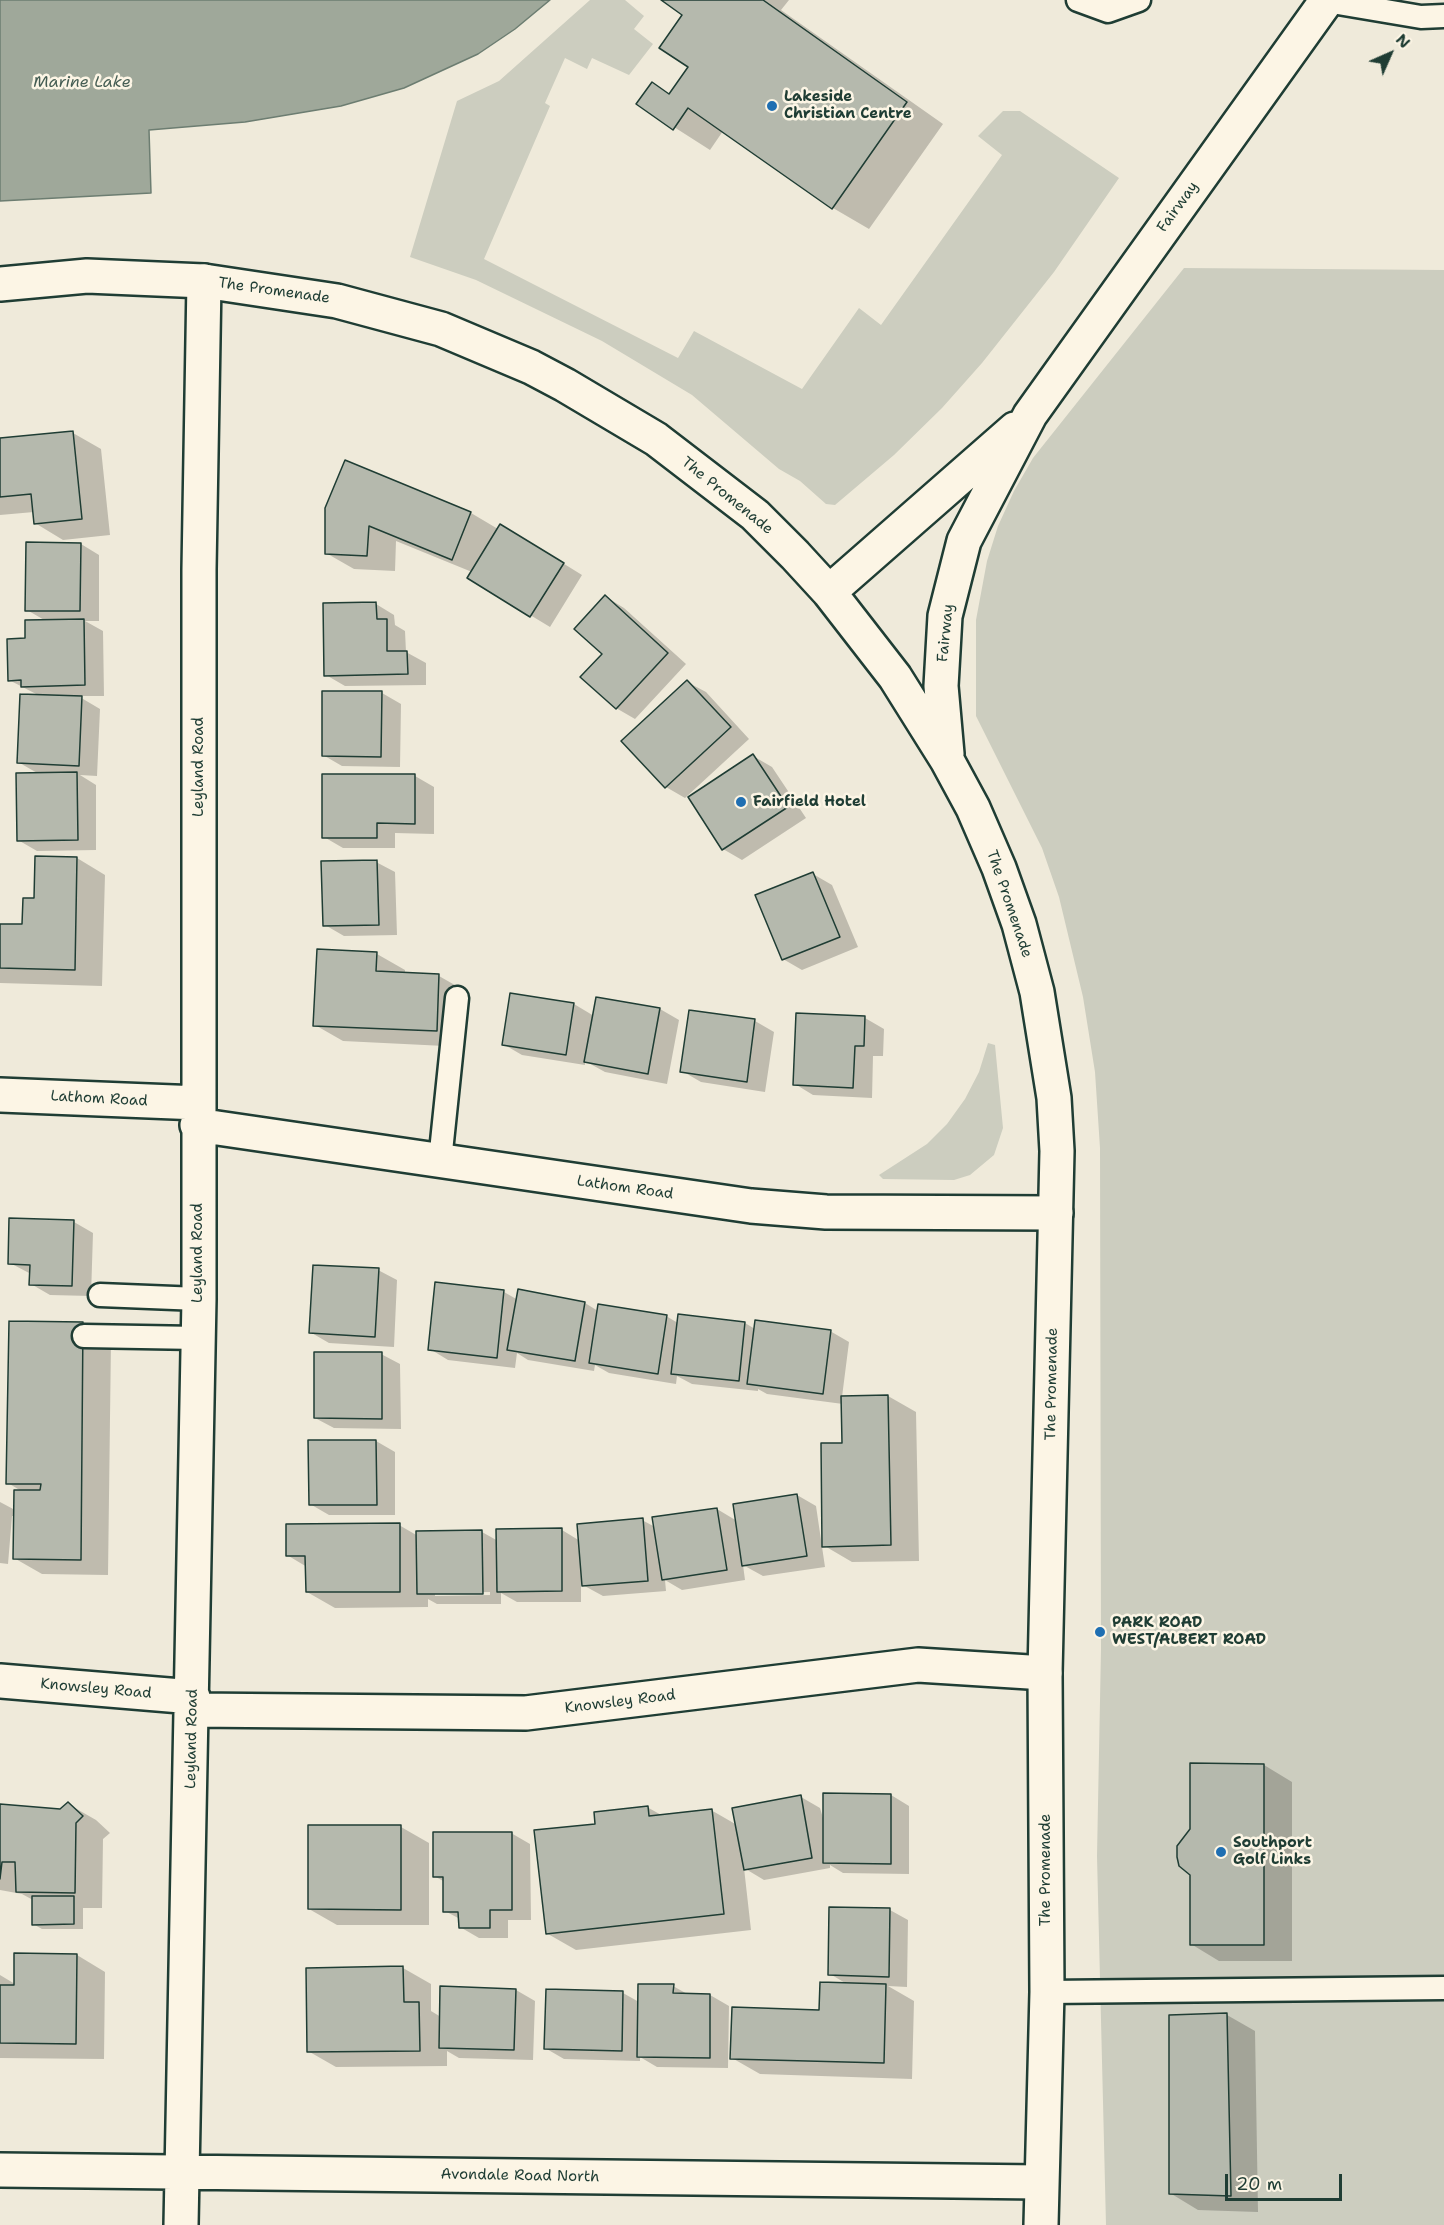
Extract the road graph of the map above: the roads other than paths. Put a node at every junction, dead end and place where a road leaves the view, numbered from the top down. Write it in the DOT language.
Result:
graph roads {
  1 [pos="1078,0"];
  2 [pos="1139,0"];
  3 [pos="1327,0"];
  4 [pos="1444,16"];
  5 [pos="204,281"];
  6 [pos="0,284"];
  7 [pos="1030,415"];
  8 [pos="829,592"];
  9 [pos="947,760"];
  10 [pos="457,998"];
  11 [pos="0,1095"];
  12 [pos="198,1114"];
  13 [pos="440,1161"];
  14 [pos="1056,1213"];
  15 [pos="100,1295"];
  16 [pos="199,1299"];
  17 [pos="84,1336"];
  18 [pos="198,1338"];
  19 [pos="1045,1673"];
  20 [pos="0,1681"];
  21 [pos="193,1703"];
  22 [pos="1444,1988"];
  23 [pos="1047,1992"];
  24 [pos="0,2170"];
  25 [pos="181,2172"];
  26 [pos="1041,2182"];
  27 [pos="181,2225"];
  28 [pos="1041,2225"];
  1 -- 2 [label="lane"];
  3 -- 4 [label="lane"];
  3 -- 7 [label="street, Fairway"];
  5 -- 6 [label="street, The Promenade"];
  5 -- 8 [label="street, The Promenade"];
  5 -- 12 [label="street, Leyland Road"];
  7 -- 8 [label="street, Fairway"];
  7 -- 9 [label="street, Fairway"];
  8 -- 9 [label="street, The Promenade"];
  9 -- 14 [label="street, The Promenade"];
  10 -- 13 [label="lane"];
  11 -- 12 [label="street, Lathom Road"];
  12 -- 13 [label="street, Lathom Road"];
  12 -- 16 [label="street, Leyland Road"];
  13 -- 14 [label="street, Lathom Road"];
  14 -- 19 [label="street, The Promenade"];
  15 -- 16 [label="lane"];
  16 -- 18 [label="street, Leyland Road"];
  17 -- 18 [label="lane"];
  18 -- 21 [label="street, Leyland Road"];
  19 -- 21 [label="street, Knowsley Road"];
  19 -- 23 [label="street, The Promenade"];
  20 -- 21 [label="street, Knowsley Road"];
  21 -- 25 [label="street, Leyland Road"];
  22 -- 23 [label="lane"];
  23 -- 26 [label="street, The Promenade"];
  24 -- 25 [label="street, Avondale Road North"];
  25 -- 26 [label="street, Avondale Road North"];
  25 -- 27 [label="street, Leyland Road"];
  26 -- 28 [label="street, The Promenade"];
}
